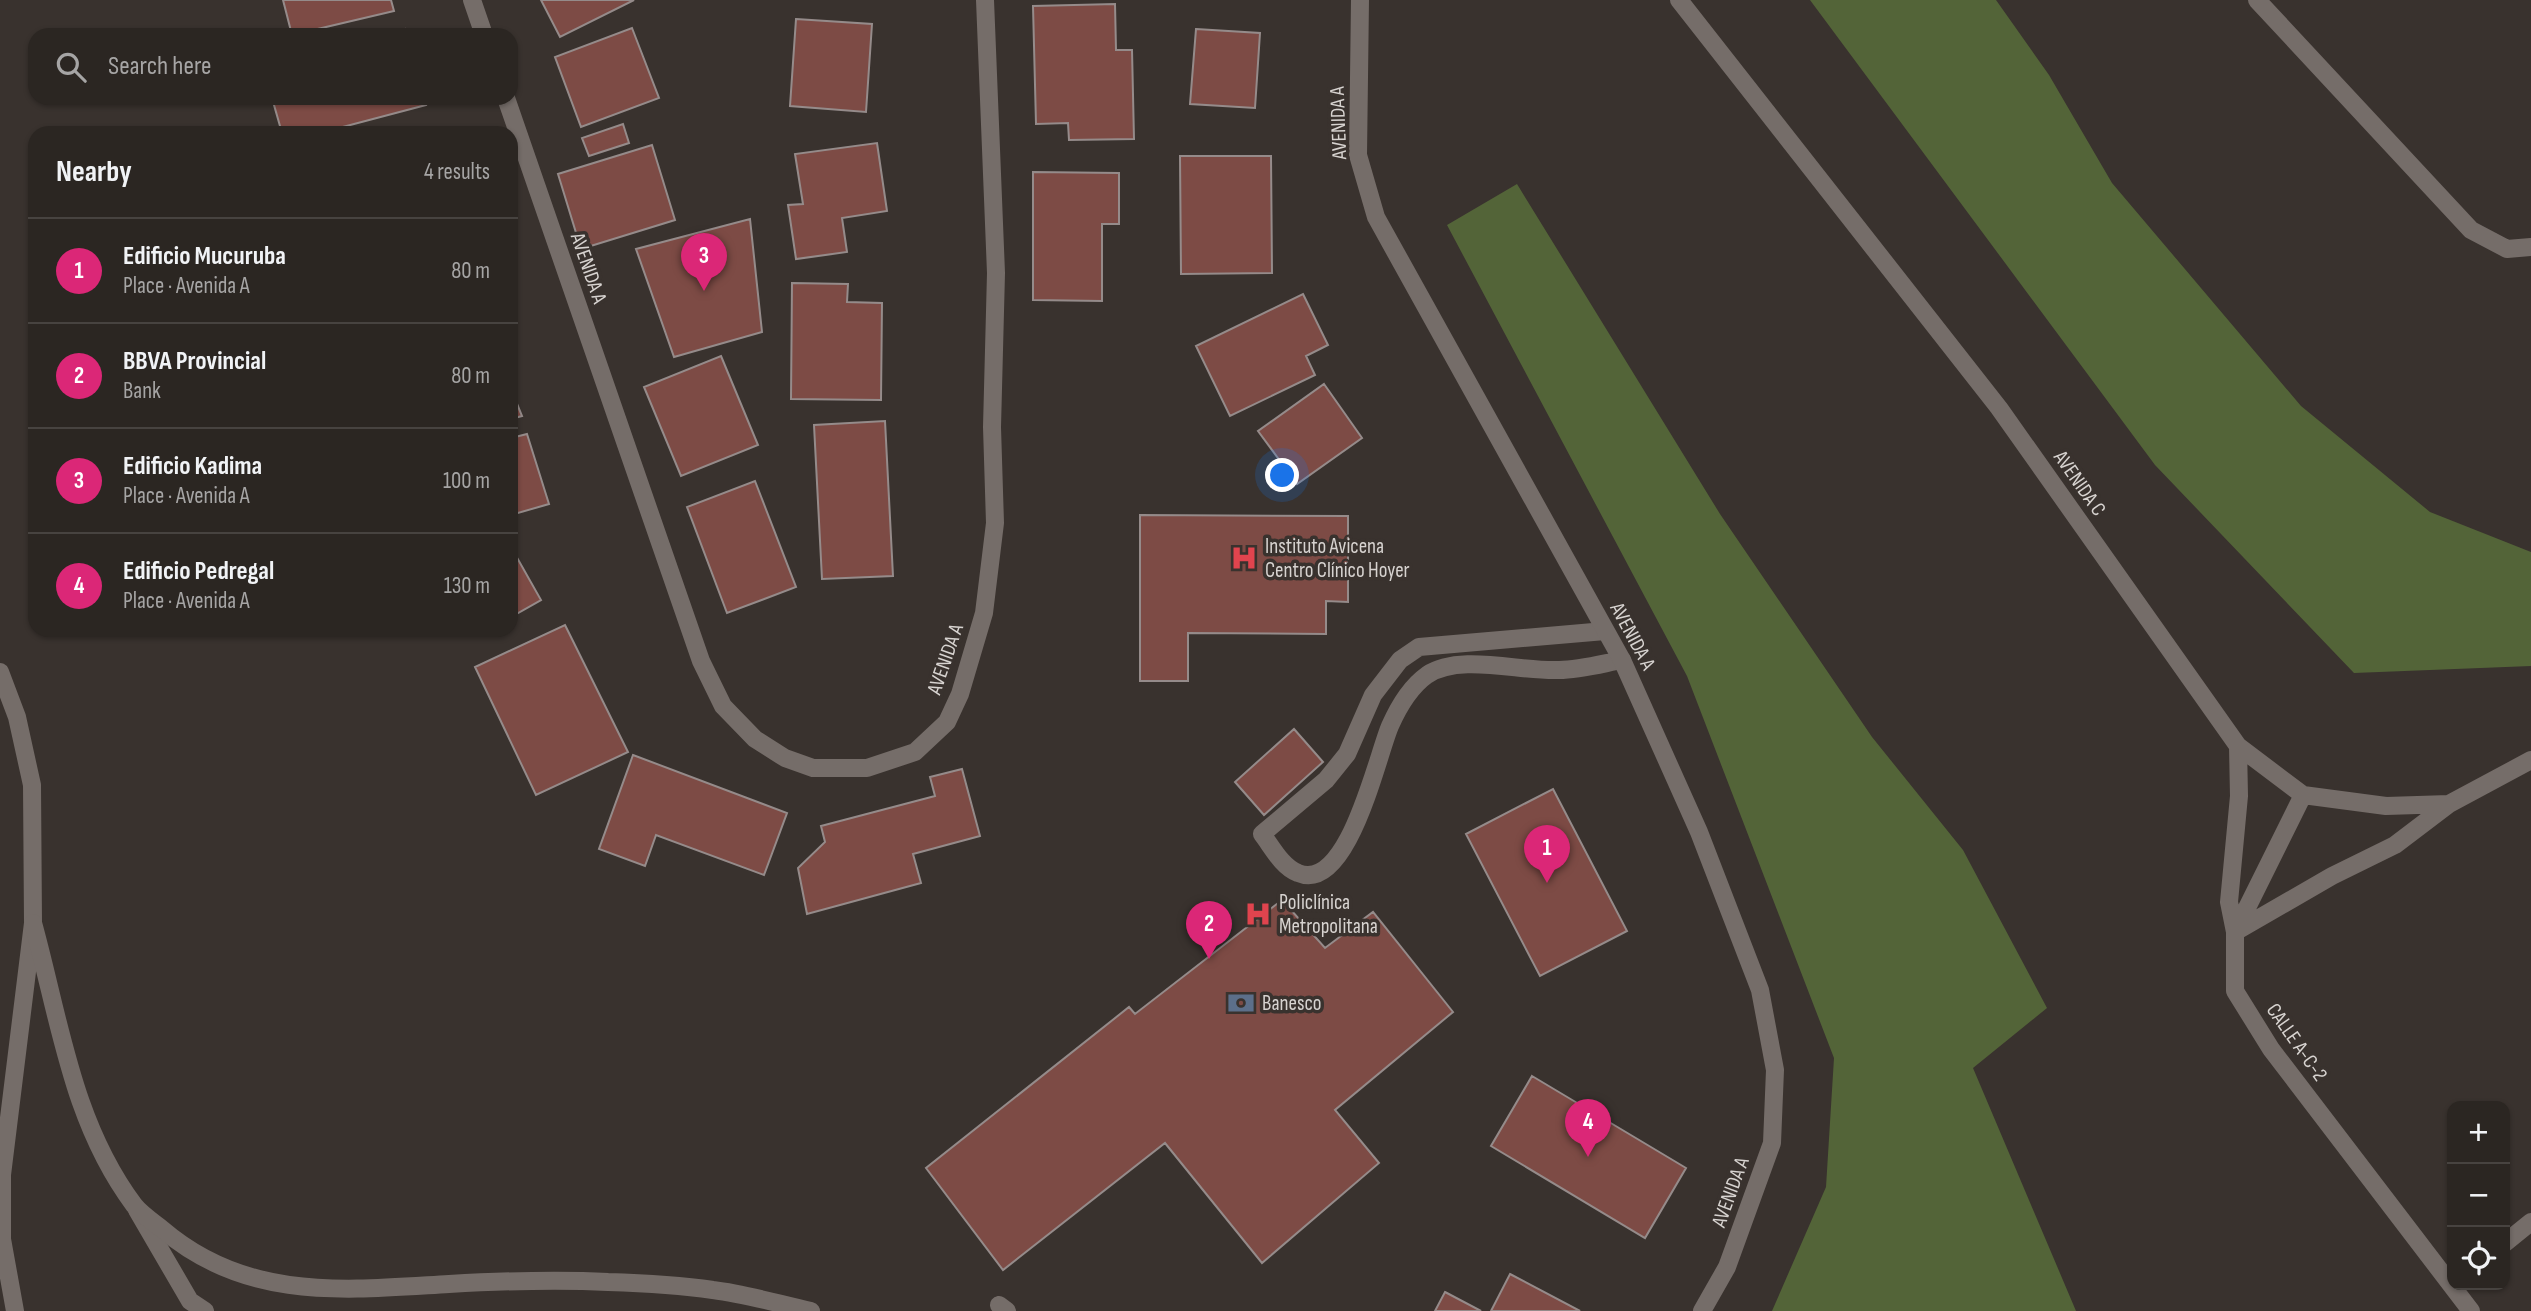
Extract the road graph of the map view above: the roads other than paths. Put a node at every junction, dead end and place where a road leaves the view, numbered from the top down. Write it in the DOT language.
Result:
graph roads {
  1 [pos="472,0"];
  2 [pos="985,0"];
  3 [pos="1360,0"];
  4 [pos="1679,0"];
  5 [pos="2257,0"];
  6 [pos="482,28"];
  7 [pos="508,105"];
  8 [pos="516,126"];
  9 [pos="518,133"];
  10 [pos="2531,247"];
  11 [pos="1605,631"];
  12 [pos="1622,660"];
  13 [pos="0,672"];
  14 [pos="2238,746"];
  15 [pos="2531,760"];
  16 [pos="2303,795"];
  17 [pos="2449,804"];
  18 [pos="33,923"];
  19 [pos="2235,932"];
  20 [pos="136,1208"];
  21 [pos="2531,1222"];
  22 [pos="2510,1239"];
  23 [pos="2447,1278"];
  24 [pos="2456,1290"];
  25 [pos="15,1311"];
  26 [pos="205,1311"];
  27 [pos="811,1311"];
  28 [pos="1702,1311"];
  29 [pos="2471,1311"];
  1 -- 6 [label="street"];
  2 -- 9 [label="street, AVENIDA A"];
  3 -- 11 [label="street, AVENIDA A"];
  4 -- 14 [label="street, AVENIDA C"];
  5 -- 10 [label="street"];
  7 -- 8 [label="street, AVENIDA A"];
  11 -- 12 [label="street, AVENIDA A"];
  11 -- 12 [label="street"];
  12 -- 28 [label="street, AVENIDA A"];
  13 -- 18 [label="street"];
  14 -- 16 [label="street, AVENIDA C"];
  14 -- 19 [label="street"];
  15 -- 17 [label="street, AVENIDA C"];
  16 -- 17 [label="street, AVENIDA C"];
  16 -- 19 [label="street, CALLE A-C-2"];
  17 -- 19 [label="street"];
  18 -- 20 [label="street"];
  18 -- 25 [label="street"];
  19 -- 23 [label="street, CALLE A-C-2"];
  20 -- 26 [label="street"];
  20 -- 27 [label="street"];
  21 -- 22 [label="street"];
  24 -- 29 [label="street, CALLE A-C-2"];
}
